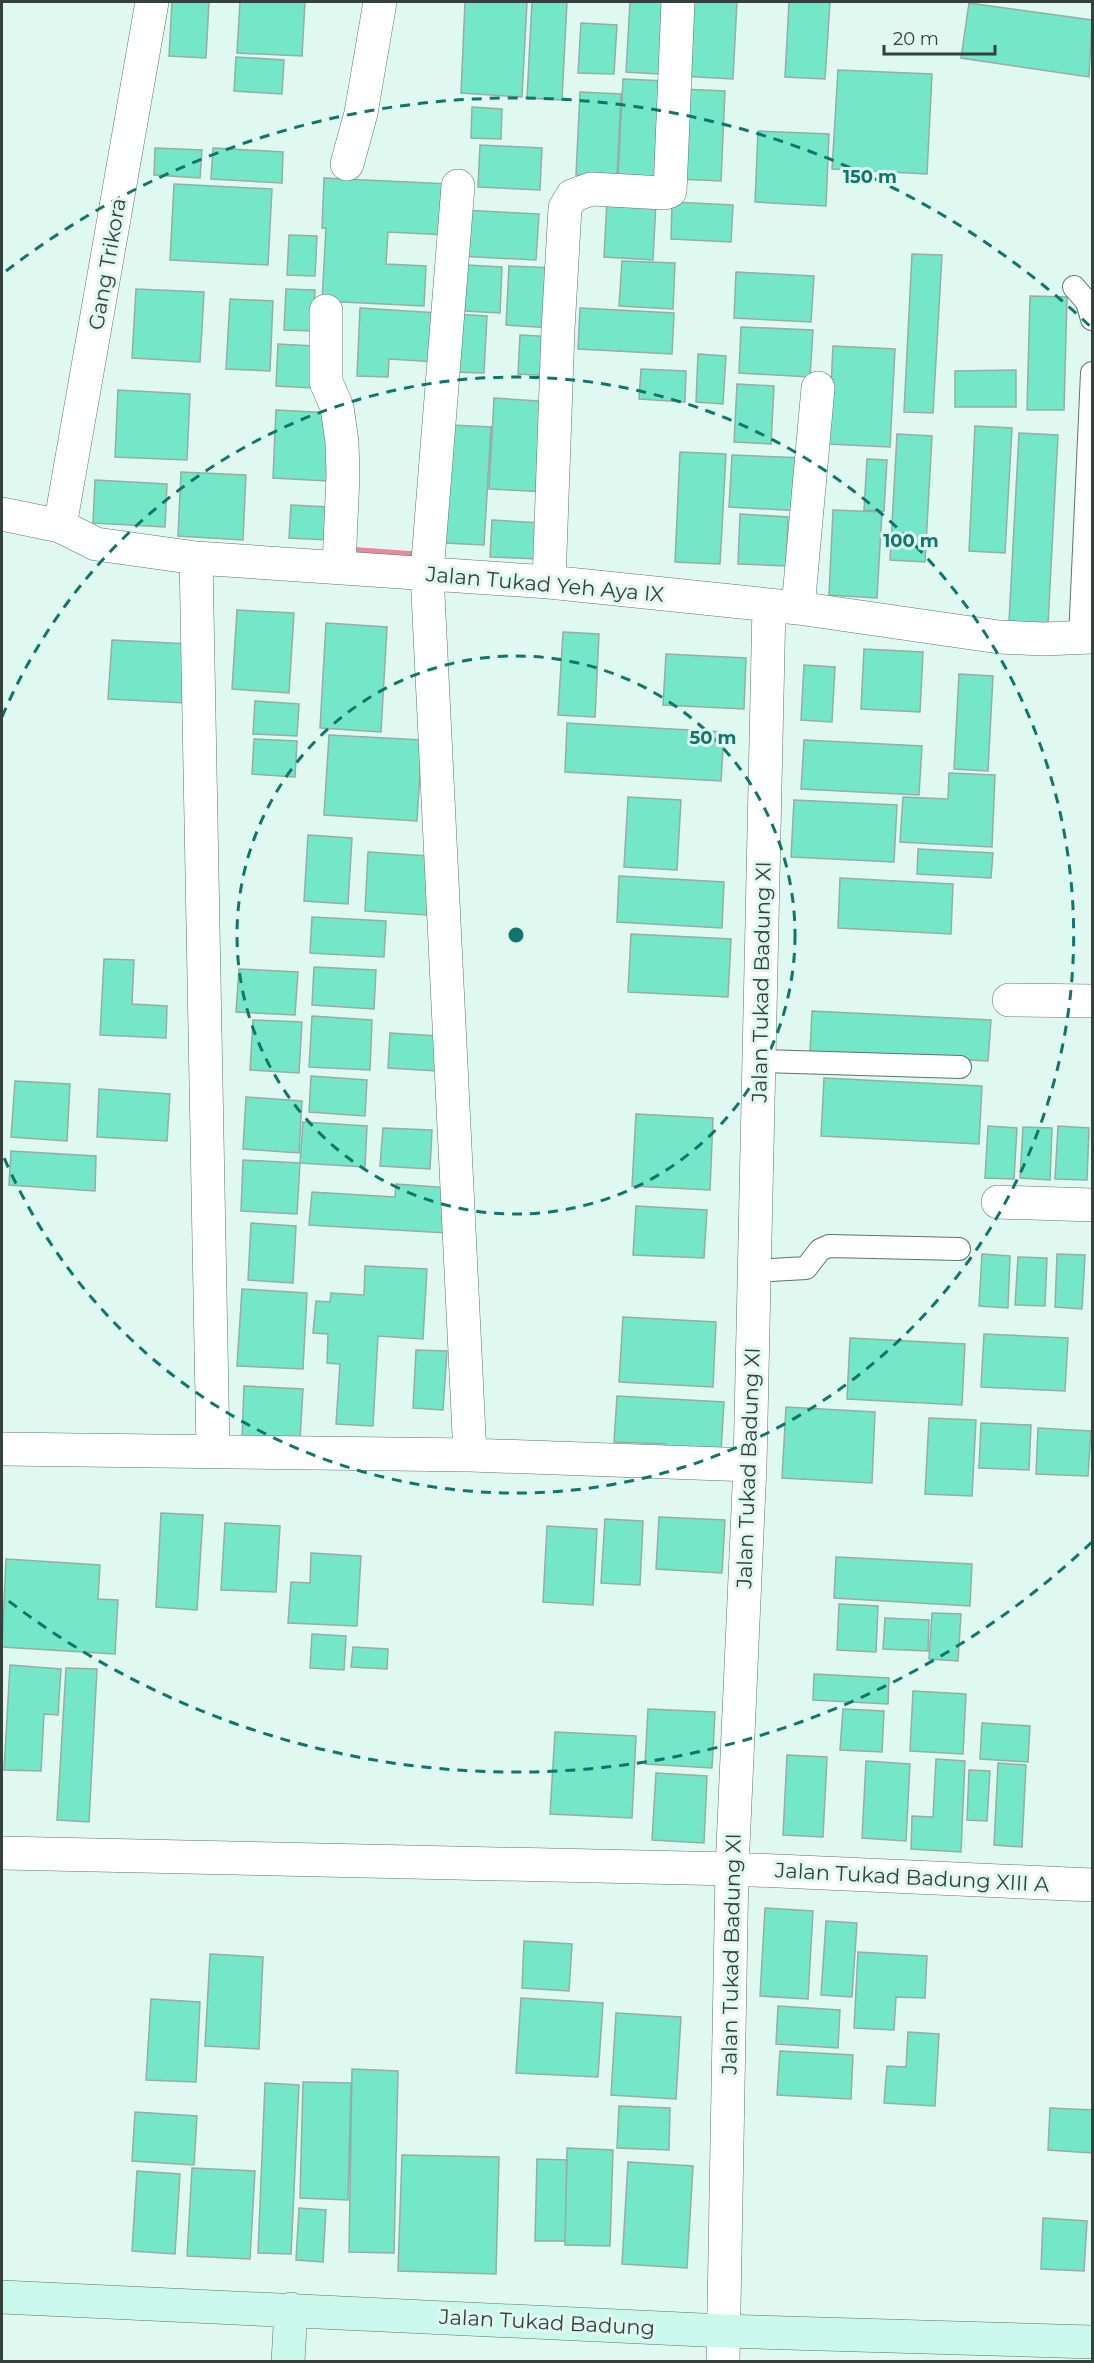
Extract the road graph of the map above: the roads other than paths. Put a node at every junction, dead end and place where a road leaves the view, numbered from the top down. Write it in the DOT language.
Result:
graph roads {
  1 [pos="152,2"];
  2 [pos="380,2"];
  3 [pos="678,2"];
  4 [pos="347,164"];
  5 [pos="458,186"];
  6 [pos="1074,287"];
  7 [pos="326,311"];
  8 [pos="1092,319"];
  9 [pos="1092,373"];
  10 [pos="818,388"];
  11 [pos="2,514"];
  12 [pos="60,526"];
  13 [pos="196,558"];
  14 [pos="339,567"];
  15 [pos="427,573"];
  16 [pos="549,582"];
  17 [pos="784,607"];
  18 [pos="1086,637"];
  19 [pos="1009,1000"];
  20 [pos="1092,1001"];
  21 [pos="759,1061"];
  22 [pos="960,1067"];
  23 [pos="998,1202"];
  24 [pos="1092,1205"];
  25 [pos="959,1249"];
  26 [pos="754,1271"];
  27 [pos="2,1449"];
  28 [pos="213,1451"];
  29 [pos="470,1455"];
  30 [pos="750,1465"];
  31 [pos="2,1852"];
  32 [pos="732,1869"];
  33 [pos="1092,1885"];
  34 [pos="2,2297"];
  35 [pos="291,2309"];
  36 [pos="1092,2342"];
  37 [pos="724,2346"];
  38 [pos="1047,2351"];
  39 [pos="288,2361"];
  1 -- 12 [label="street, Gang Trikora"];
  2 -- 4 [label="street"];
  3 -- 16 [label="street"];
  5 -- 15 [label="street"];
  6 -- 8 [label="lane"];
  7 -- 14 [label="street"];
  9 -- 18 [label="lane"];
  10 -- 17 [label="street, Jalan Tukad Badung XI"];
  11 -- 12 [label="street, Jalan Tukad Yeh Aya IX"];
  12 -- 13 [label="street, Jalan Tukad Yeh Aya IX"];
  13 -- 14 [label="street, Jalan Tukad Yeh Aya IX"];
  13 -- 28 [label="street"];
  14 -- 15 [label="street, Jalan Tukad Yeh Aya IX"];
  15 -- 16 [label="street, Jalan Tukad Yeh Aya IX"];
  15 -- 29 [label="street"];
  16 -- 17 [label="street, Jalan Tukad Yeh Aya IX"];
  17 -- 18 [label="street, Jalan Tukad Yeh Aya IX"];
  17 -- 21 [label="street, Jalan Tukad Badung XI"];
  19 -- 20 [label="street"];
  21 -- 22 [label="lane"];
  21 -- 26 [label="street, Jalan Tukad Badung XI"];
  23 -- 24 [label="street"];
  25 -- 26 [label="lane"];
  26 -- 30 [label="street, Jalan Tukad Badung XI"];
  27 -- 28 [label="street"];
  28 -- 29 [label="street"];
  29 -- 30 [label="street"];
  30 -- 32 [label="street, Jalan Tukad Badung XI"];
  31 -- 32 [label="street, Jalan Tukad Badung XIII A"];
  32 -- 33 [label="street, Jalan Tukad Badung XIII A"];
  32 -- 37 [label="street, Jalan Tukad Badung XI"];
  34 -- 35 [label="street, Jalan Tukad Badung"];
  35 -- 37 [label="street, Jalan Tukad Badung"];
  35 -- 39 [label="street"];
  36 -- 38 [label="street, Jalan Tukad Badung"];
  37 -- 38 [label="street, Jalan Tukad Badung"];
}
